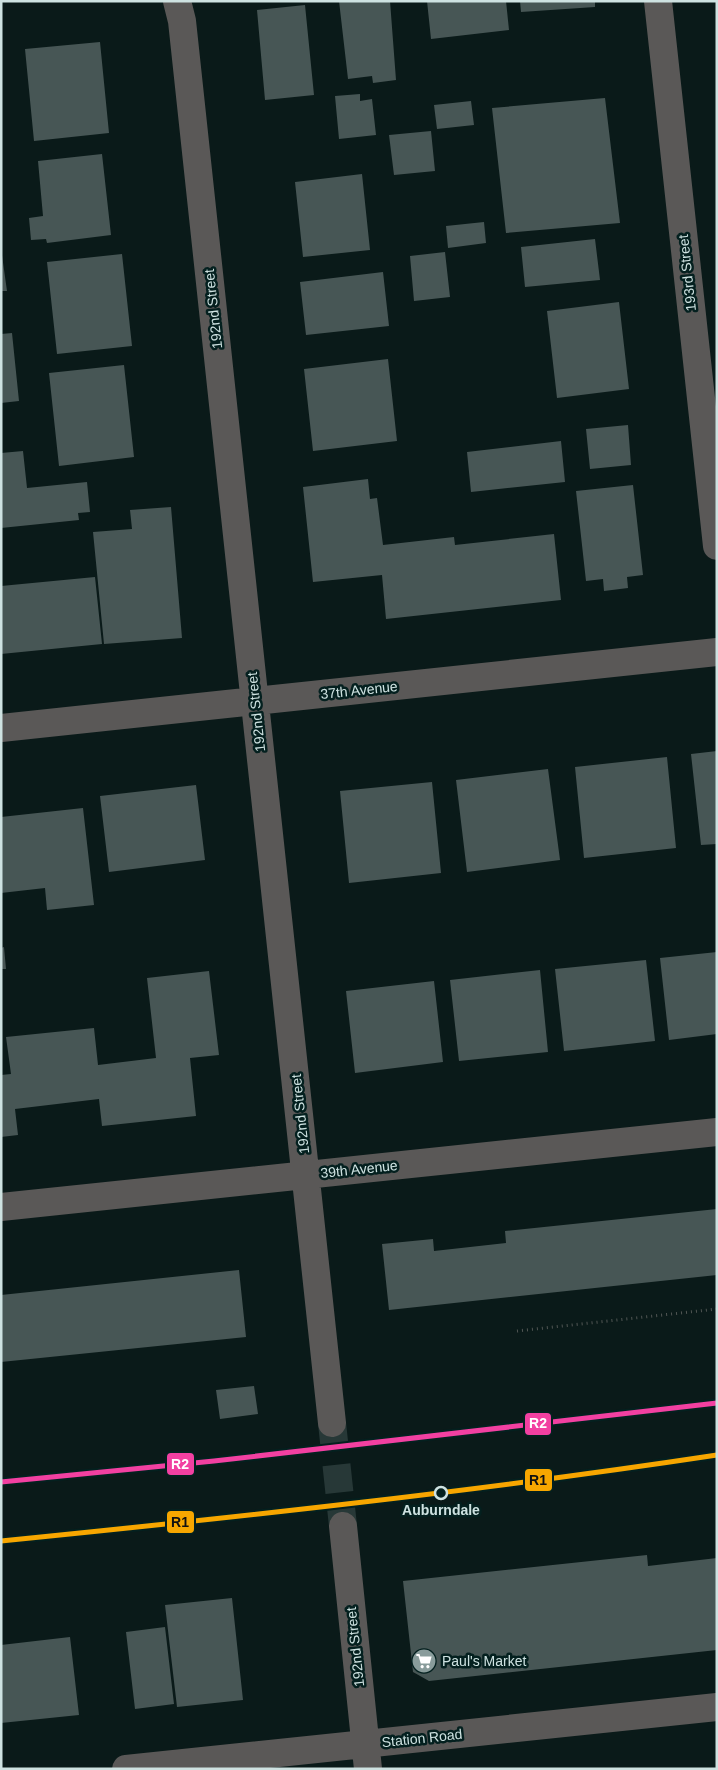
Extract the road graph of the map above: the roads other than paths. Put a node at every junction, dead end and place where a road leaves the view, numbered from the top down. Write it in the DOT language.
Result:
graph roads {
  1 [pos="177,1"];
  2 [pos="658,1"];
  3 [pos="717,546"];
  4 [pos="717,652"];
  5 [pos="255,702"];
  6 [pos="1,728"];
  7 [pos="717,1132"];
  8 [pos="306,1175"];
  9 [pos="1,1207"];
  10 [pos="332,1423"];
  11 [pos="343,1526"];
  12 [pos="717,1708"];
  13 [pos="367,1756"];
  14 [pos="126,1769"];
  1 -- 5 [label="street, 192nd Street"];
  2 -- 3 [label="street, 193rd Street"];
  4 -- 5 [label="street, 37th Avenue"];
  5 -- 6 [label="street, 37th Avenue"];
  5 -- 8 [label="street, 192nd Street"];
  7 -- 8 [label="street, 39th Avenue"];
  8 -- 9 [label="street, 39th Avenue"];
  8 -- 10 [label="street, 192nd Street"];
  11 -- 13 [label="street, 192nd Street"];
  12 -- 13 [label="street, Station Road"];
  13 -- 14 [label="street, Station Road"];
}
